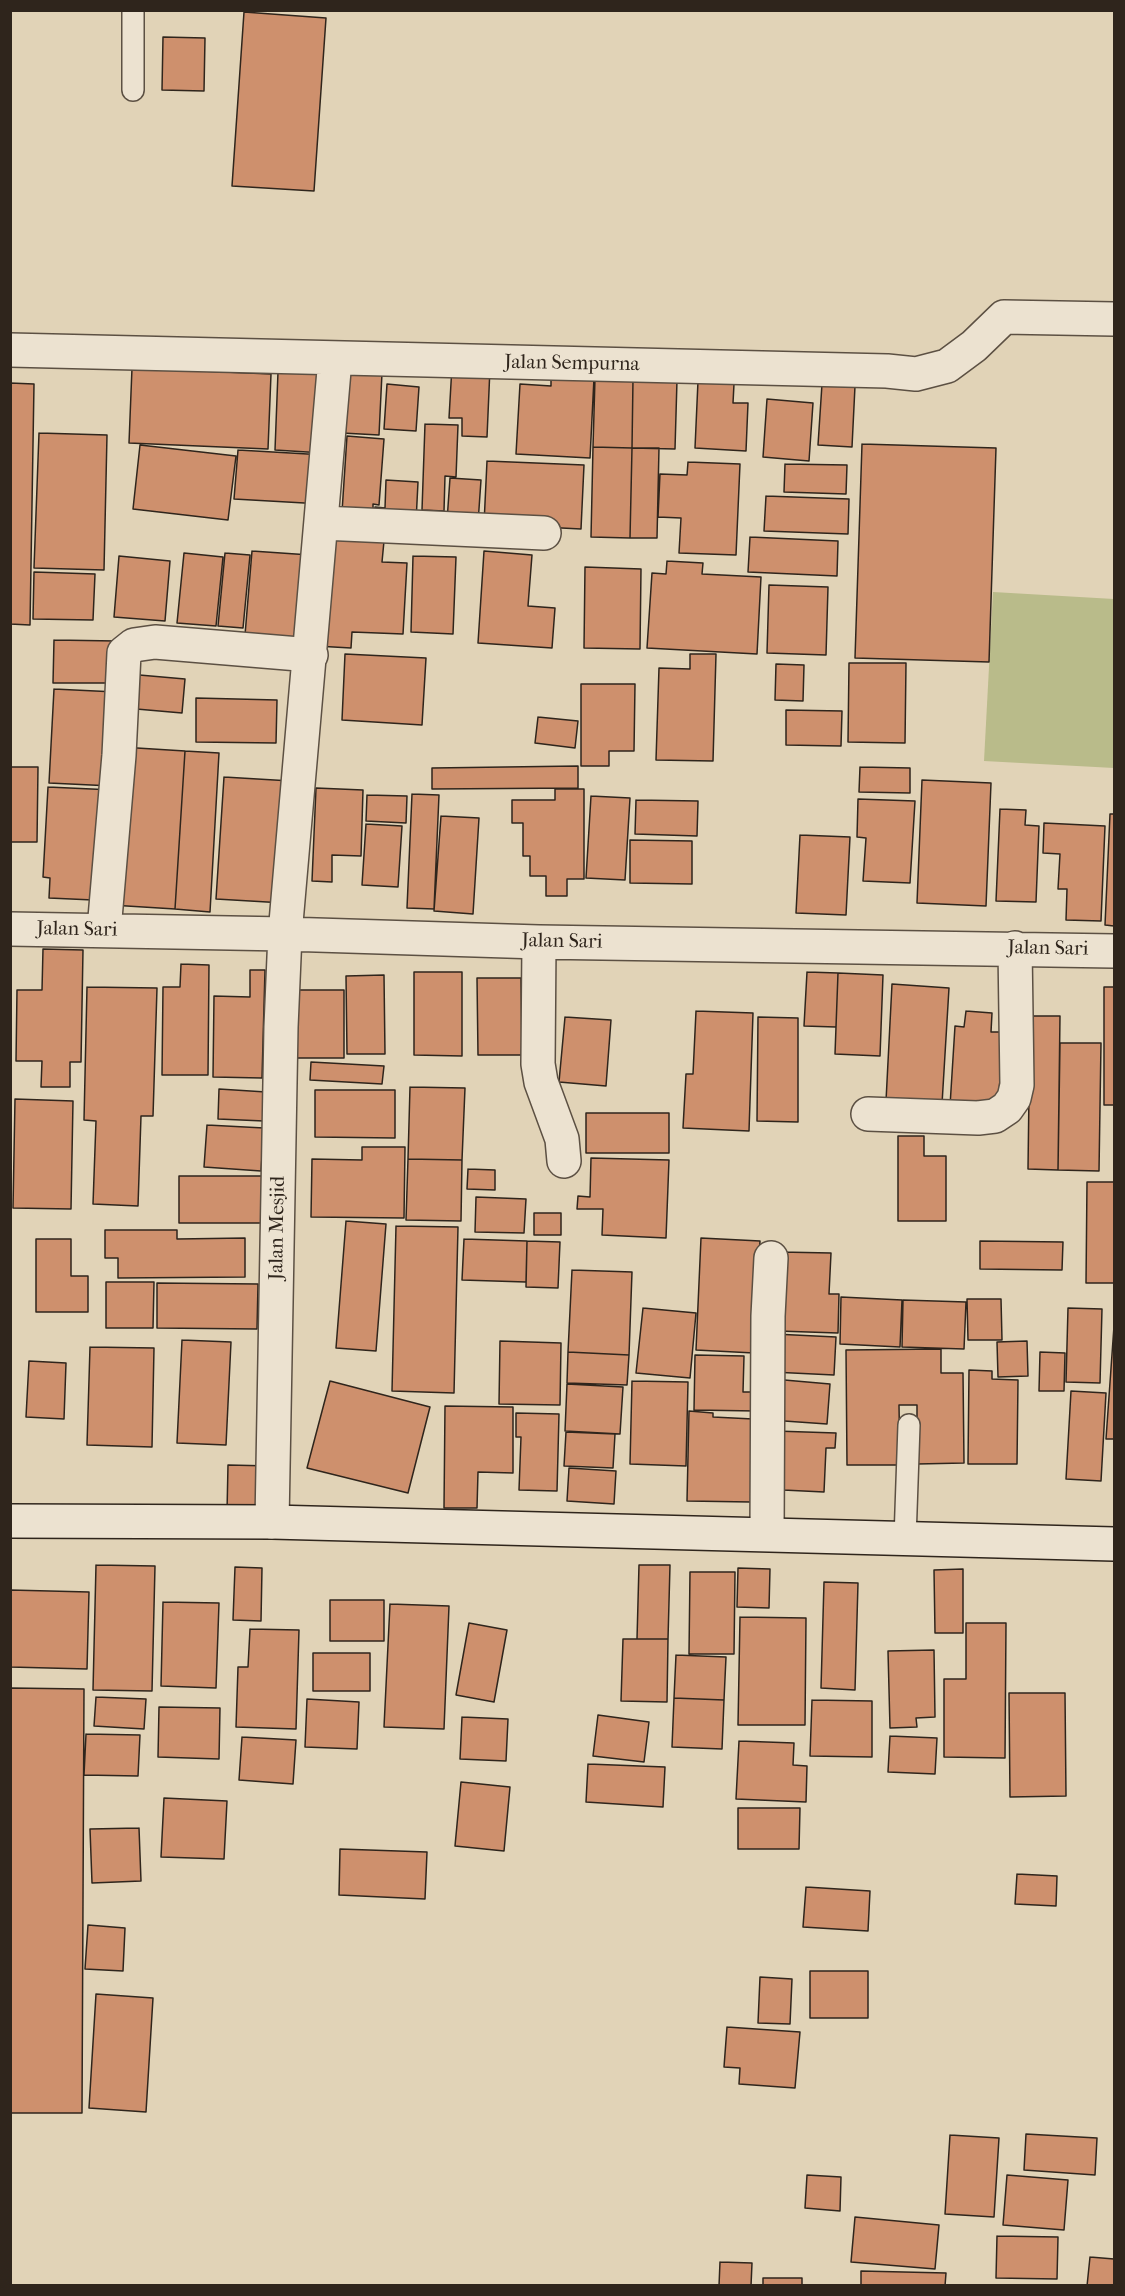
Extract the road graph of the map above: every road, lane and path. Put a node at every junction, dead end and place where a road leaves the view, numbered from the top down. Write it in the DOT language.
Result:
graph roads {
  1 [pos="133,10"];
  2 [pos="133,90"];
  3 [pos="1114,319"];
  4 [pos="10,350"];
  5 [pos="335,358"];
  6 [pos="322,523"];
  7 [pos="544,533"];
  8 [pos="311,655"];
  9 [pos="10,929"];
  10 [pos="104,930"];
  11 [pos="285,934"];
  12 [pos="539,942"];
  13 [pos="1015,948"];
  14 [pos="1114,951"];
  15 [pos="868,1114"];
  16 [pos="564,1161"];
  17 [pos="771,1258"];
  18 [pos="909,1425"];
  19 [pos="10,1521"];
  20 [pos="272,1522"];
  21 [pos="767,1534"];
  22 [pos="905,1539"];
  23 [pos="1114,1544"];
  1 -- 2 [label="lane"];
  3 -- 5 [label="street, Jalan Sempurna"];
  4 -- 5 [label="street, Jalan Sempurna"];
  5 -- 6 [label="street, Jalan Mesjid"];
  6 -- 7 [label="street"];
  6 -- 8 [label="street, Jalan Mesjid"];
  8 -- 10 [label="street"];
  8 -- 11 [label="street, Jalan Mesjid"];
  9 -- 10 [label="street, Jalan Sari"];
  10 -- 11 [label="street, Jalan Sari"];
  11 -- 12 [label="street, Jalan Sari"];
  11 -- 20 [label="street, Jalan Mesjid"];
  12 -- 13 [label="street, Jalan Sari"];
  12 -- 16 [label="street"];
  13 -- 14 [label="street, Jalan Sari"];
  13 -- 15 [label="street"];
  17 -- 21 [label="street"];
  18 -- 22 [label="lane"];
  19 -- 20 [label="street"];
  20 -- 21 [label="street"];
  21 -- 22 [label="street"];
  22 -- 23 [label="street"];
}
